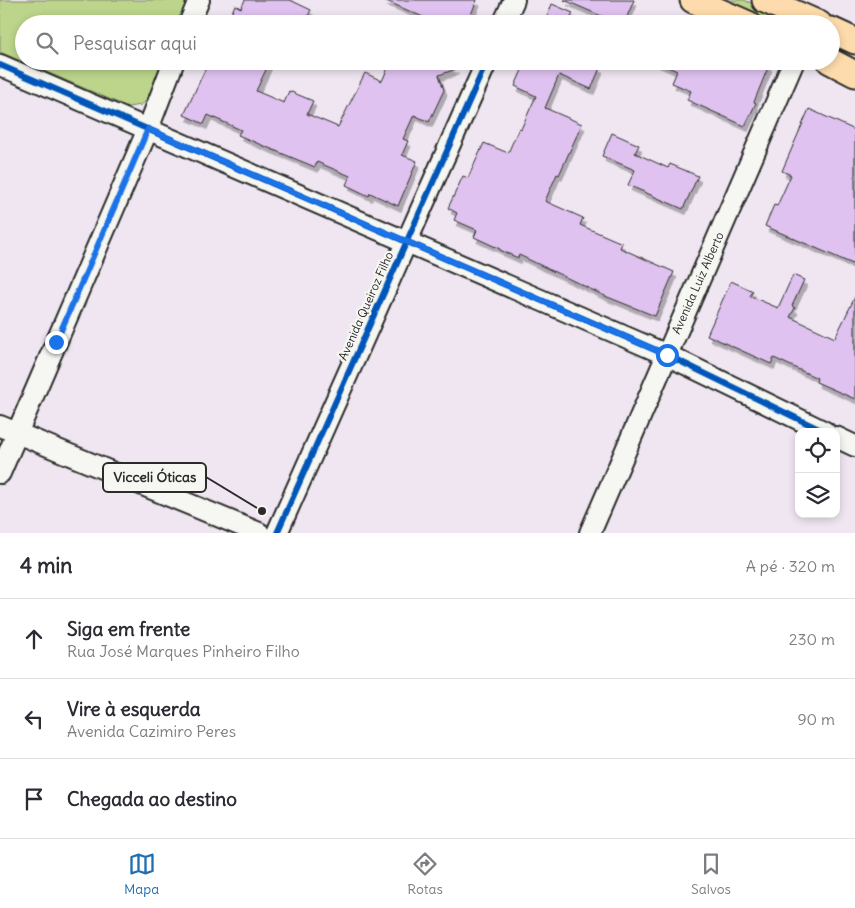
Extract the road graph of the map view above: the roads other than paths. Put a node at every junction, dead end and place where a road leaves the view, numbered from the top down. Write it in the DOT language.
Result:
graph roads {
  1 [pos="199,0"];
  2 [pos="514,0"];
  3 [pos="693,0"];
  4 [pos="765,0"];
  5 [pos="193,15"];
  6 [pos="507,15"];
  7 [pos="727,15"];
  8 [pos="805,15"];
  9 [pos="840,32"];
  10 [pos="855,41"];
  11 [pos="0,65"];
  12 [pos="840,66"];
  13 [pos="171,70"];
  14 [pos="483,70"];
  15 [pos="790,70"];
  16 [pos="855,74"];
  17 [pos="148,129"];
  18 [pos="408,241"];
  19 [pos="667,355"];
  20 [pos="817,428"];
  21 [pos="9,430"];
  22 [pos="840,439"];
  23 [pos="855,446"];
  24 [pos="0,473"];
  25 [pos="259,533"];
  26 [pos="277,533"];
  27 [pos="590,533"];
  1 -- 5 [label="street"];
  2 -- 6 [label="street"];
  3 -- 7 [label="main road"];
  4 -- 8 [label="main road"];
  9 -- 10 [label="main road"];
  11 -- 17 [label="street"];
  12 -- 16 [label="main road"];
  13 -- 17 [label="street"];
  14 -- 18 [label="street, Avenida Queiroz Filho"];
  15 -- 19 [label="street, Avenida Luiz Alberto"];
  17 -- 18 [label="street"];
  17 -- 21 [label="street"];
  18 -- 19 [label="street"];
  18 -- 26 [label="street, Avenida Queiroz Filho"];
  19 -- 20 [label="street"];
  19 -- 27 [label="street, Avenida Luiz Alberto"];
  21 -- 24 [label="street"];
  21 -- 25 [label="street"];
  22 -- 23 [label="street"];
}
